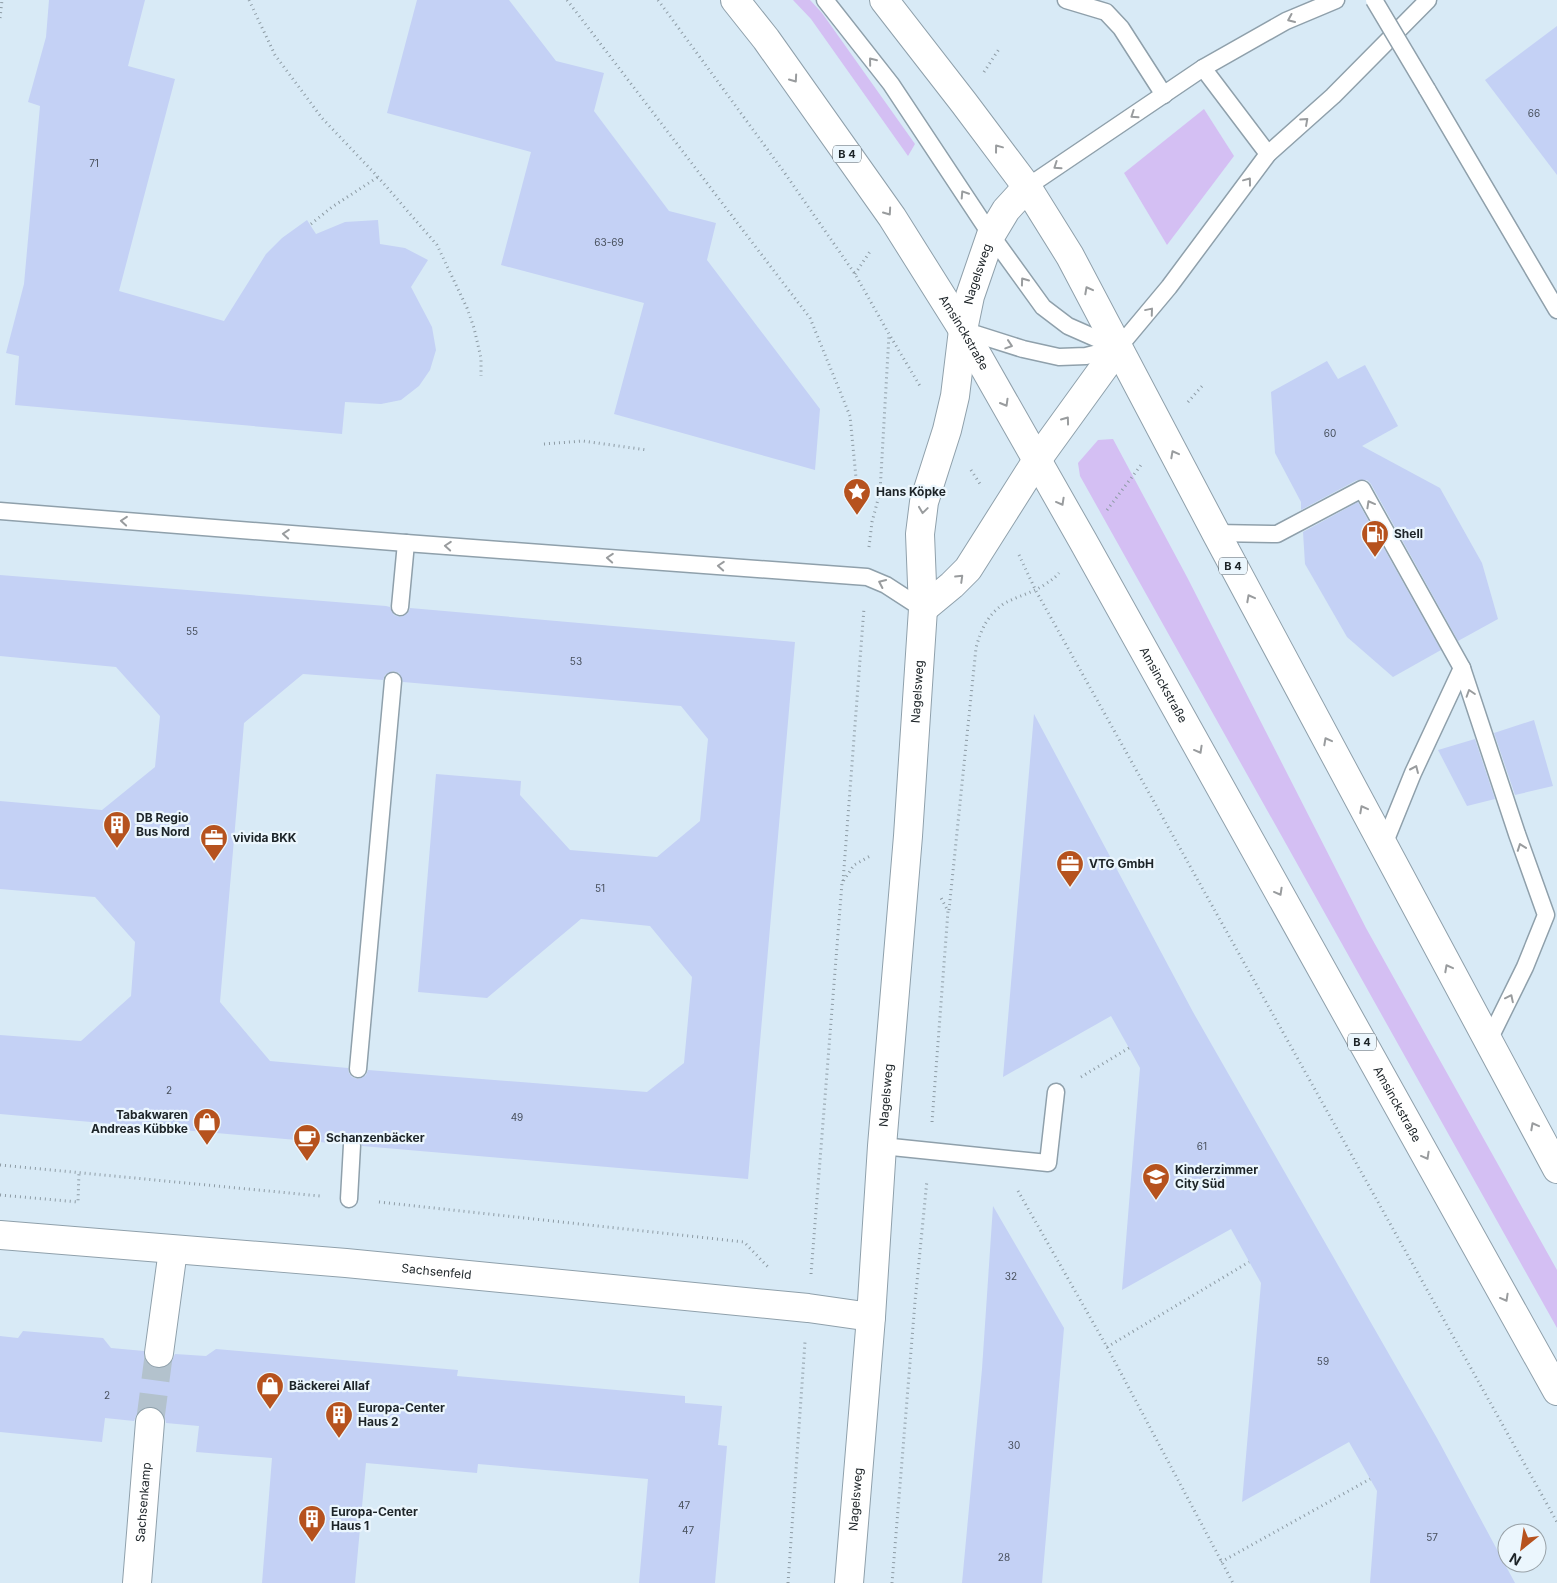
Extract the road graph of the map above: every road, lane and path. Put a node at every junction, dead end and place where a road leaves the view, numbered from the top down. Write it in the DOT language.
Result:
graph roads {
  1 [pos="2,0"];
  2 [pos="248,0"];
  3 [pos="567,0"];
  4 [pos="658,0"];
  5 [pos="735,0"];
  6 [pos="825,0"];
  7 [pos="884,0"];
  8 [pos="1066,0"];
  9 [pos="1336,0"];
  10 [pos="1374,0"];
  11 [pos="1428,0"];
  12 [pos="1108,6"];
  13 [pos="0,18"];
  14 [pos="1203,68"];
  15 [pos="1164,95"];
  16 [pos="1268,154"];
  17 [pos="378,177"];
  18 [pos="1027,187"];
  19 [pos="311,224"];
  20 [pos="991,235"];
  21 [pos="1557,310"];
  22 [pos="963,330"];
  23 [pos="889,334"];
  24 [pos="1118,348"];
  25 [pos="481,376"];
  26 [pos="1203,385"];
  27 [pos="1164,435"];
  28 [pos="544,444"];
  29 [pos="647,450"];
  30 [pos="1037,460"];
  31 [pos="856,488"];
  32 [pos="0,511"];
  33 [pos="1000,517"];
  34 [pos="1216,533"];
  35 [pos="1083,541"];
  36 [pos="406,543"];
  37 [pos="1036,590"];
  38 [pos="400,607"];
  39 [pos="923,609"];
  40 [pos="1462,668"];
  41 [pos="393,681"];
  42 [pos="908,836"];
  43 [pos="1383,847"];
  44 [pos="939,894"];
  45 [pos="948,911"];
  46 [pos="1488,1042"];
  47 [pos="1129,1048"];
  48 [pos="358,1069"];
  49 [pos="1056,1092"];
  50 [pos="352,1145"];
  51 [pos="882,1146"];
  52 [pos="930,1150"];
  53 [pos="999,1158"];
  54 [pos="0,1165"];
  55 [pos="1557,1169"];
  56 [pos="79,1172"];
  57 [pos="0,1195"];
  58 [pos="349,1199"];
  59 [pos="0,1235"];
  60 [pos="173,1250"];
  61 [pos="1249,1262"];
  62 [pos="769,1268"];
  63 [pos="808,1308"];
  64 [pos="871,1316"];
  65 [pos="1107,1347"];
  66 [pos="159,1353"];
  67 [pos="1557,1391"];
  68 [pos="150,1422"];
  69 [pos="1370,1478"];
  70 [pos="1557,1522"];
  71 [pos="1221,1562"];
  72 [pos="136,1583"];
  73 [pos="788,1583"];
  74 [pos="849,1583"];
  75 [pos="892,1583"];
  76 [pos="1233,1583"];
  1 -- 13 [label="path"];
  2 -- 17 [label="path"];
  3 -- 31 [label="path"];
  4 -- 23 [label="path"];
  5 -- 22 [label="main road, Amsinckstraße / B 4, one-way"];
  20 -- 6 [label="lane, one-way"];
  18 -- 7 [label="main road, B 4, one-way"];
  8 -- 12 [label="lane"];
  9 -- 14 [label="lane, one-way"];
  10 -- 21 [label="lane, bridge"];
  16 -- 11 [label="lane, one-way"];
  12 -- 15 [label="lane"];
  14 -- 15 [label="lane"];
  14 -- 16 [label="lane"];
  15 -- 18 [label="lane, one-way"];
  24 -- 16 [label="lane, one-way"];
  17 -- 19 [label="path"];
  17 -- 25 [label="path"];
  18 -- 20 [label="main road, Nagelsweg"];
  24 -- 18 [label="main road, B 4, one-way"];
  20 -- 22 [label="main road, Nagelsweg"];
  24 -- 20 [label="lane, one-way"];
  22 -- 24 [label="lane, one-way"];
  22 -- 30 [label="main road, Amsinckstraße / B 4, one-way"];
  22 -- 39 [label="main road, Nagelsweg, one-way"];
  24 -- 27 [label="main road, B 4"];
  30 -- 24 [label="main road, one-way"];
  26 -- 27 [label="path"];
  34 -- 27 [label="main road, B 4, one-way"];
  27 -- 35 [label="path"];
  28 -- 29 [label="path"];
  30 -- 33 [label="main road"];
  30 -- 35 [label="main road, Amsinckstraße / B 4, one-way"];
  36 -- 32 [label="lane, one-way"];
  33 -- 37 [label="path"];
  39 -- 33 [label="main road, one-way"];
  40 -- 34 [label="lane, one-way"];
  43 -- 34 [label="main road, B 4, one-way"];
  35 -- 37 [label="path"];
  35 -- 67 [label="main road, Amsinckstraße / B 4, one-way"];
  36 -- 38 [label="lane"];
  39 -- 36 [label="lane, one-way"];
  37 -- 45 [label="path"];
  37 -- 70 [label="path"];
  39 -- 42 [label="main road, Nagelsweg"];
  43 -- 40 [label="lane, one-way"];
  46 -- 40 [label="lane, one-way"];
  41 -- 48 [label="lane"];
  42 -- 51 [label="main road, Nagelsweg"];
  42 -- 63 [label="path"];
  46 -- 43 [label="main road, B 4, one-way"];
  44 -- 45 [label="path"];
  45 -- 52 [label="path"];
  55 -- 46 [label="main road, B 4, one-way"];
  47 -- 49 [label="path"];
  49 -- 53 [label="lane"];
  50 -- 58 [label="lane"];
  51 -- 52 [label="lane"];
  51 -- 64 [label="main road, Nagelsweg"];
  52 -- 53 [label="lane"];
  52 -- 75 [label="path"];
  53 -- 65 [label="path"];
  54 -- 56 [label="path"];
  56 -- 57 [label="path"];
  56 -- 58 [label="path"];
  58 -- 62 [label="path"];
  59 -- 60 [label="main road, Sachsenfeld"];
  60 -- 63 [label="main road, Sachsenfeld"];
  60 -- 66 [label="main road"];
  61 -- 65 [label="path"];
  63 -- 64 [label="main road, Sachsenfeld"];
  63 -- 73 [label="path"];
  64 -- 74 [label="main road, Nagelsweg"];
  65 -- 71 [label="path"];
  68 -- 72 [label="main road, Sachsenkamp"];
  69 -- 71 [label="path"];
  71 -- 76 [label="path"];
}
